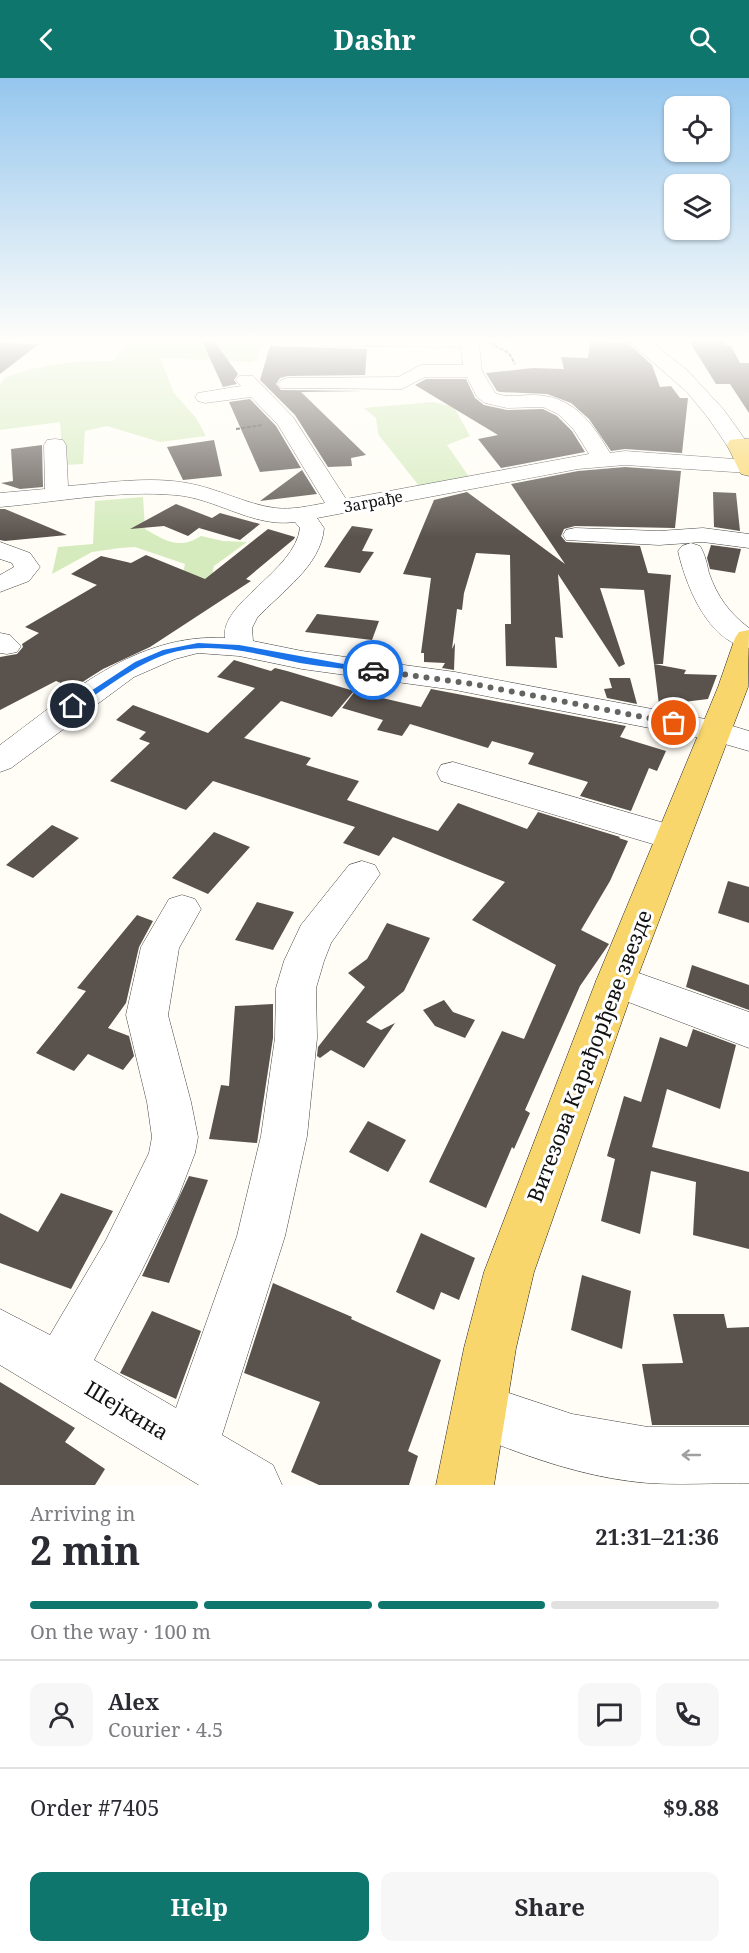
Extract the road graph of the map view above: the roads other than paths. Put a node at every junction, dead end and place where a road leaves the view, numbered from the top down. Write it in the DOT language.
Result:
graph roads {
  1 [pos="272,407"];
  2 [pos="561,407"];
  3 [pos="712,407"];
  4 [pos="55,445"];
  5 [pos="744,445"];
  6 [pos="603,459"];
  7 [pos="748,468"];
  8 [pos="57,496"];
  9 [pos="0,500"];
  10 [pos="340,508"];
  11 [pos="302,515"];
  12 [pos="575,534"];
  13 [pos="749,541"];
  14 [pos="0,550"];
  15 [pos="691,551"];
  16 [pos="0,584"];
  17 [pos="749,639"];
  18 [pos="239,647"];
  19 [pos="732,736"];
  20 [pos="0,761"];
  21 [pos="453,773"];
  22 [pos="673,838"];
  23 [pos="362,874"];
  24 [pos="182,909"];
  25 [pos="616,981"];
  26 [pos="749,1030"];
  27 [pos="0,1335"];
  28 [pos="60,1369"];
  29 [pos="479,1410"];
  30 [pos="190,1448"];
  31 [pos="749,1455"];
  32 [pos="253,1485"];
  33 [pos="465,1485"];
  1 -- 10 [label="street"];
  2 -- 6 [label="street"];
  3 -- 5 [label="street"];
  4 -- 8 [label="street"];
  5 -- 7 [label="main road"];
  6 -- 7 [label="street, Заграђе"];
  6 -- 10 [label="street, Заграђе"];
  8 -- 9 [label="street, Заграђе"];
  8 -- 11 [label="street, Заграђе"];
  10 -- 11 [label="street, Заграђе"];
  11 -- 18 [label="street"];
  12 -- 13 [label="street"];
  14 -- 16 [label="street"];
  15 -- 17 [label="street"];
  17 -- 19 [label="main road, Витезова Карађорђеве звезде"];
  18 -- 19 [label="street"];
  18 -- 20 [label="street"];
  19 -- 22 [label="main road, Витезова Карађорђеве звезде"];
  21 -- 22 [label="street"];
  22 -- 25 [label="main road, Витезова Карађорђеве звезде"];
  23 -- 30 [label="street"];
  24 -- 28 [label="street"];
  25 -- 26 [label="street"];
  25 -- 29 [label="main road, Витезова Карађорђеве звезде"];
  27 -- 28 [label="street, Шејкина"];
  28 -- 30 [label="street, Шејкина"];
  31 -- 29 [label="street, one-way"];
  29 -- 33 [label="main road, Витезова Карађорђеве звезде"];
  30 -- 32 [label="street, Шејкина"];
}
